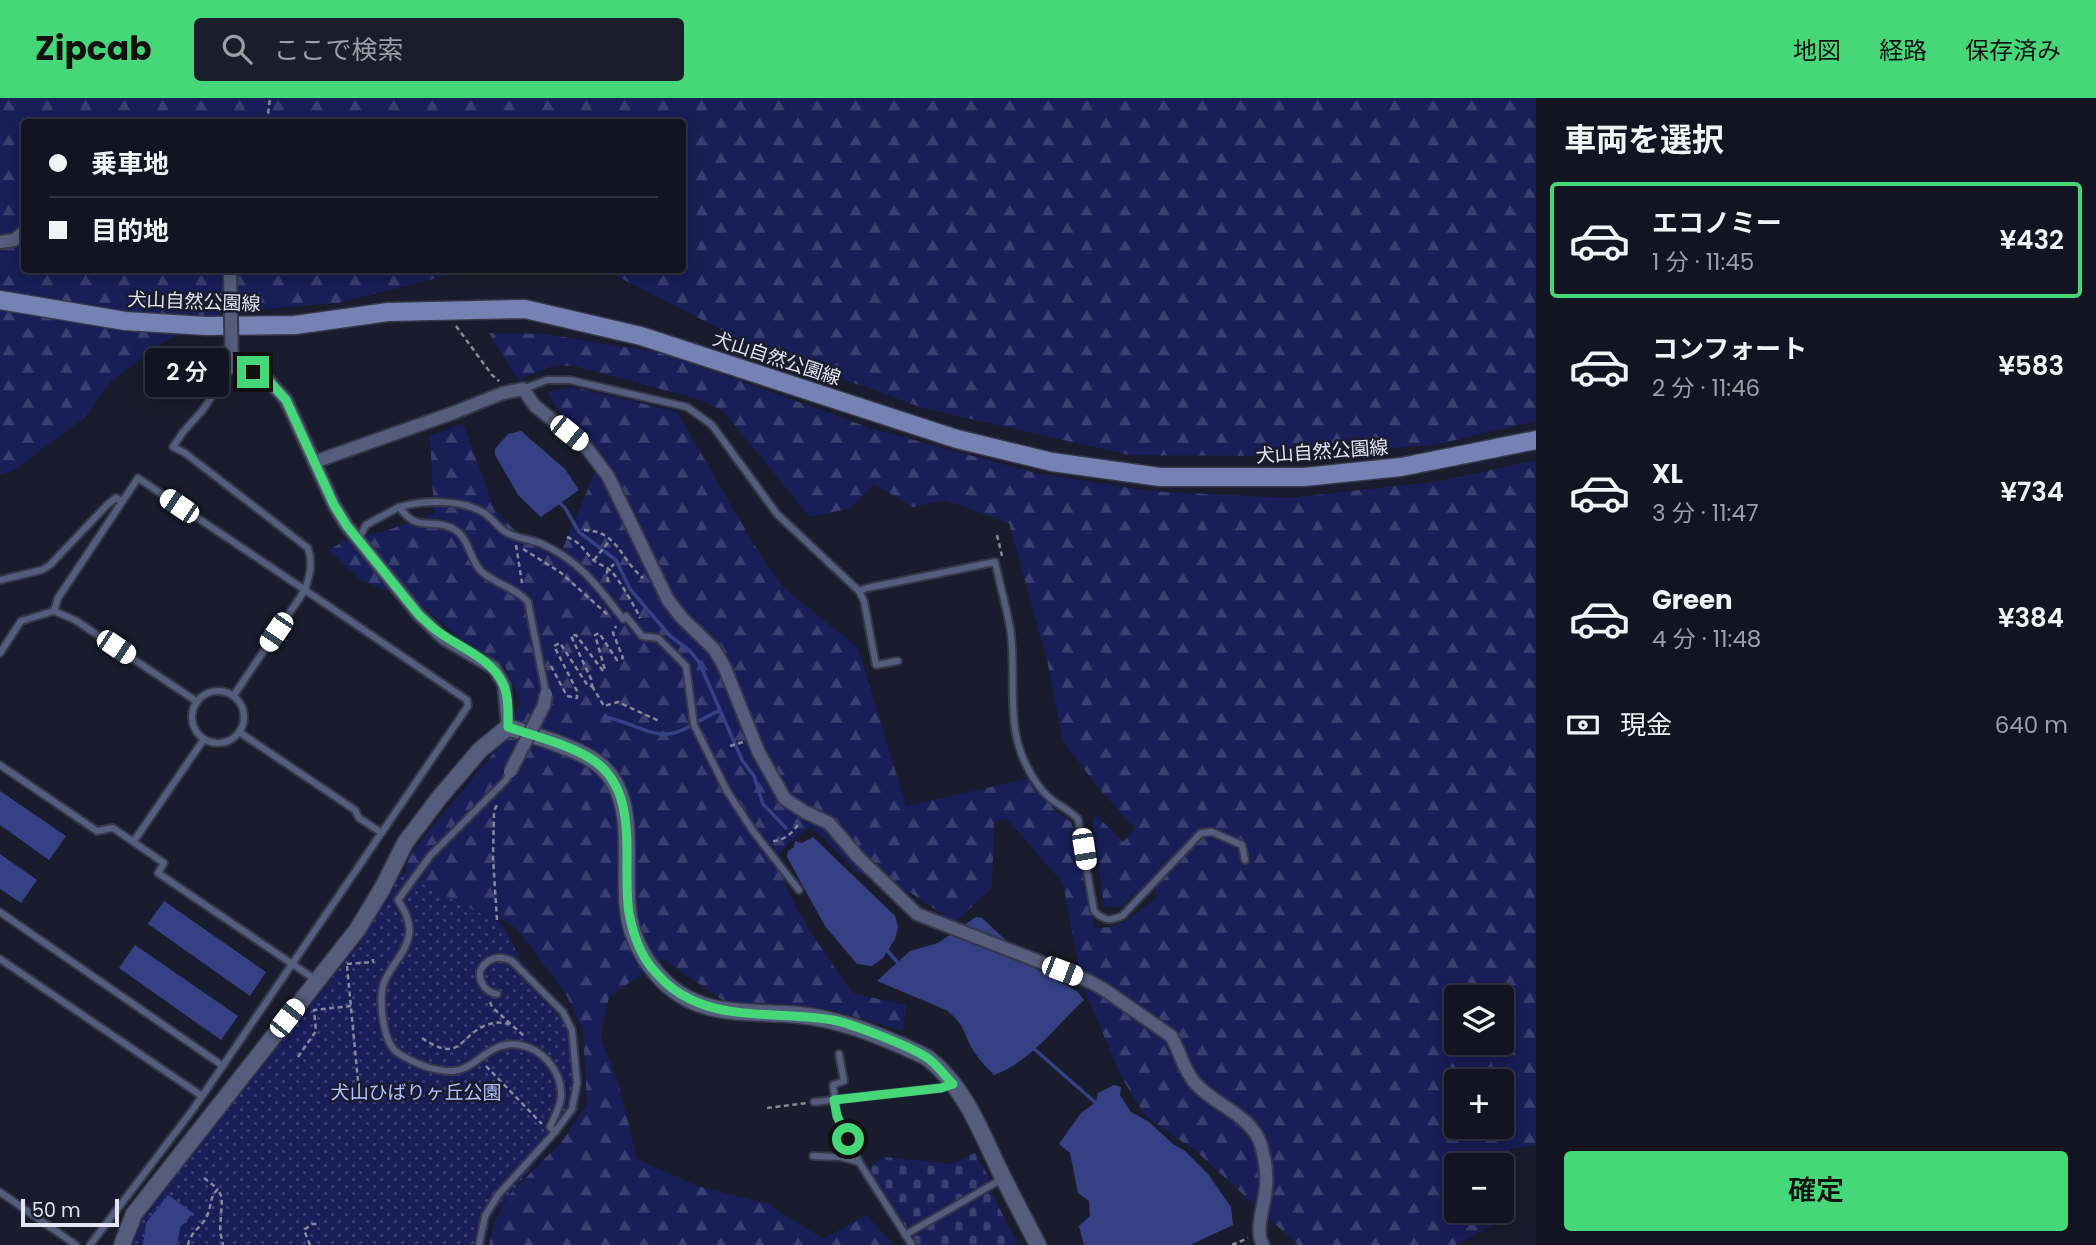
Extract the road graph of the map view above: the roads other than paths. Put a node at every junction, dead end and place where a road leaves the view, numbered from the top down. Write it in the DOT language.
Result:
graph roads {
  1 [pos="21,234"];
  2 [pos="0,242"];
  3 [pos="230,273"];
  4 [pos="0,300"];
  5 [pos="232,367"];
  6 [pos="518,390"];
  7 [pos="1536,440"];
  8 [pos="314,462"];
  9 [pos="122,501"];
  10 [pos="399,507"];
  11 [pos="357,540"];
  12 [pos="0,580"];
  13 [pos="305,590"];
  14 [pos="859,592"];
  15 [pos="54,611"];
  16 [pos="2,644"];
  17 [pos="0,653"];
  18 [pos="898,661"];
  19 [pos="546,694"];
  20 [pos="234,695"];
  21 [pos="196,701"];
  22 [pos="508,727"];
  23 [pos="239,732"];
  24 [pos="204,739"];
  25 [pos="0,765"];
  26 [pos="510,772"];
  27 [pos="382,833"];
  28 [pos="134,841"];
  29 [pos="1245,860"];
  30 [pos="799,890"];
  31 [pos="0,912"];
  32 [pos="0,959"];
  33 [pos="292,965"];
  34 [pos="317,980"];
  35 [pos="497,994"];
  36 [pos="839,1054"];
  37 [pos="223,1066"];
  38 [pos="953,1084"];
  39 [pos="202,1096"];
  40 [pos="834,1100"];
  41 [pos="814,1102"];
  42 [pos="552,1130"];
  43 [pos="813,1156"];
  44 [pos="859,1162"];
  45 [pos="1003,1178"];
  46 [pos="0,1192"];
  47 [pos="905,1234"];
  48 [pos="1261,1240"];
  49 [pos="76,1245"];
  50 [pos="90,1245"];
  51 [pos="122,1245"];
  52 [pos="479,1245"];
  53 [pos="912,1245"];
  54 [pos="1038,1245"];
  1 -- 2 [label="street"];
  3 -- 5 [label="street, bridge"];
  4 -- 7 [label="main road, 犬山自然公園線"];
  5 -- 8 [label="street"];
  5 -- 13 [label="lane"];
  6 -- 8 [label="street"];
  6 -- 14 [label="lane"];
  6 -- 48 [label="street"];
  8 -- 11 [label="street"];
  9 -- 12 [label="lane"];
  9 -- 13 [label="lane"];
  9 -- 15 [label="lane"];
  10 -- 11 [label="lane"];
  10 -- 19 [label="lane"];
  10 -- 30 [label="lane"];
  11 -- 22 [label="street"];
  13 -- 20 [label="lane"];
  13 -- 27 [label="lane"];
  14 -- 18 [label="lane"];
  14 -- 29 [label="lane"];
  15 -- 16 [label="lane"];
  15 -- 21 [label="lane"];
  16 -- 17 [label="lane"];
  19 -- 26 [label="street, bridge"];
  20 -- 21 [label="lane"];
  20 -- 23 [label="lane"];
  21 -- 24 [label="lane"];
  22 -- 34 [label="street"];
  22 -- 38 [label="street"];
  23 -- 24 [label="lane"];
  23 -- 27 [label="lane"];
  24 -- 28 [label="lane"];
  25 -- 28 [label="lane"];
  26 -- 42 [label="lane"];
  27 -- 33 [label="lane"];
  28 -- 33 [label="lane"];
  31 -- 37 [label="lane"];
  32 -- 39 [label="lane"];
  33 -- 34 [label="lane"];
  33 -- 37 [label="lane"];
  34 -- 51 [label="street"];
  35 -- 42 [label="lane"];
  36 -- 40 [label="lane"];
  37 -- 39 [label="lane"];
  38 -- 40 [label="lane"];
  38 -- 45 [label="street"];
  39 -- 50 [label="lane"];
  40 -- 41 [label="lane"];
  40 -- 44 [label="lane"];
  42 -- 52 [label="lane"];
  43 -- 44 [label="lane"];
  44 -- 47 [label="lane"];
  45 -- 47 [label="lane"];
  45 -- 54 [label="street"];
  46 -- 49 [label="lane"];
  47 -- 53 [label="lane"];
}
